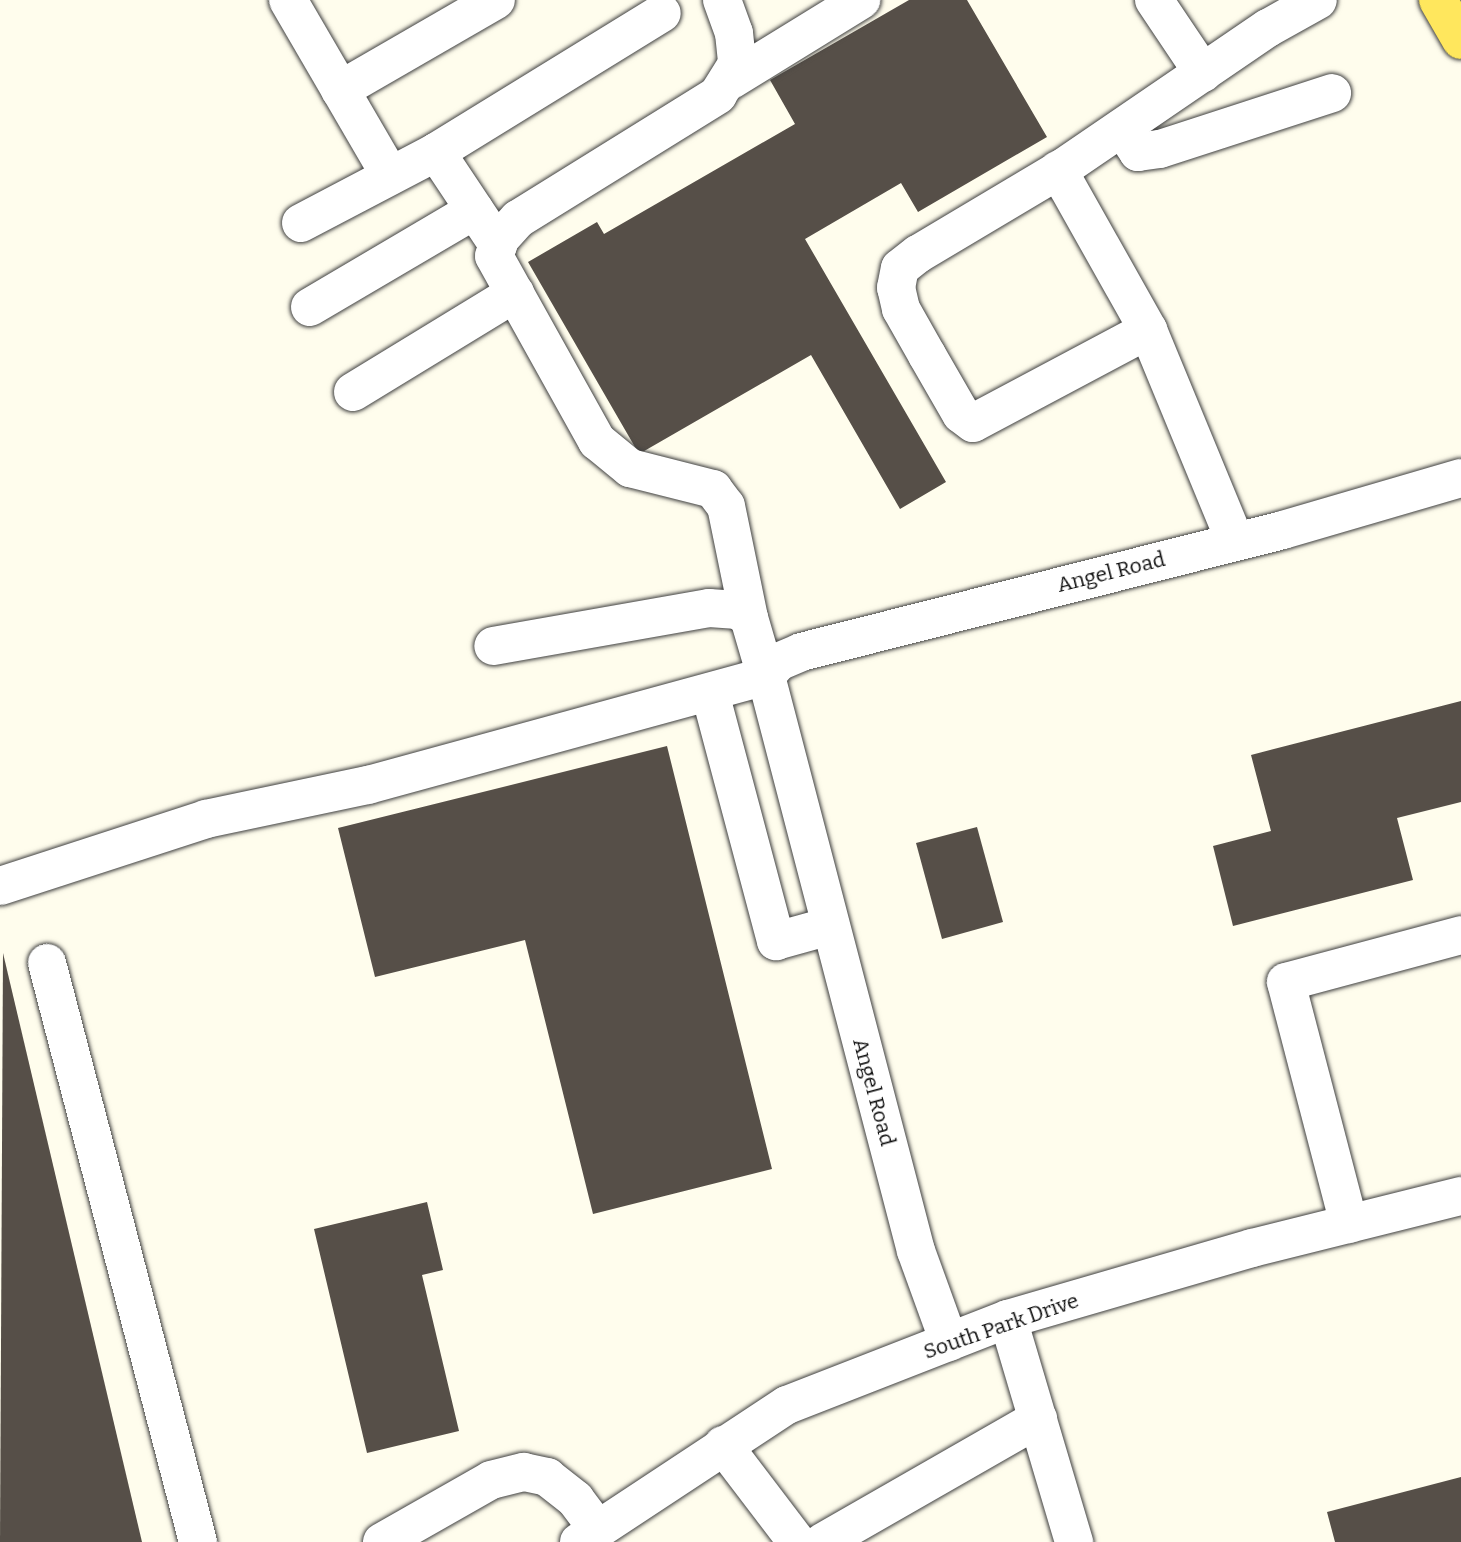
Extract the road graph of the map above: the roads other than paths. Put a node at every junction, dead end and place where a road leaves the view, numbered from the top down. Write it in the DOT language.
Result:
graph roads {
  1 [pos="288,0"];
  2 [pos="496,0"];
  3 [pos="722,0"];
  4 [pos="861,0"];
  5 [pos="1154,0"];
  6 [pos="1318,0"];
  7 [pos="1438,0"];
  8 [pos="662,13"];
  9 [pos="1461,40"];
  10 [pos="1203,73"];
  11 [pos="731,80"];
  12 [pos="340,90"];
  13 [pos="1332,93"];
  14 [pos="1122,128"];
  15 [pos="436,152"];
  16 [pos="1058,170"];
  17 [pos="390,175"];
  18 [pos="475,209"];
  19 [pos="301,223"];
  20 [pos="498,246"];
  21 [pos="515,293"];
  22 [pos="310,307"];
  23 [pos="1148,330"];
  24 [pos="353,391"];
  25 [pos="1461,478"];
  26 [pos="1236,541"];
  27 [pos="749,618"];
  28 [pos="493,646"];
  29 [pos="766,676"];
  30 [pos="710,694"];
  31 [pos="0,886"];
  32 [pos="830,926"];
  33 [pos="1461,935"];
  34 [pos="47,963"];
  35 [pos="1461,1196"];
  36 [pos="1349,1224"];
  37 [pos="1008,1319"];
  38 [pos="949,1342"];
  39 [pos="1038,1419"];
  40 [pos="723,1445"];
  41 [pos="588,1535"];
  42 [pos="198,1542"];
  43 [pos="382,1542"];
  44 [pos="797,1542"];
  45 [pos="823,1542"];
  46 [pos="1074,1542"];
  1 -- 12 [label="street"];
  2 -- 12 [label="street"];
  3 -- 11 [label="street"];
  4 -- 11 [label="street"];
  5 -- 10 [label="street"];
  6 -- 10 [label="street"];
  7 -- 9 [label="main road"];
  8 -- 15 [label="street"];
  10 -- 14 [label="street"];
  11 -- 20 [label="street"];
  12 -- 17 [label="street"];
  13 -- 14 [label="street"];
  14 -- 16 [label="street"];
  15 -- 17 [label="street"];
  15 -- 18 [label="street"];
  16 -- 23 [label="street"];
  16 -- 23 [label="street"];
  17 -- 19 [label="street"];
  18 -- 20 [label="street"];
  18 -- 22 [label="street"];
  20 -- 21 [label="street"];
  21 -- 24 [label="street"];
  21 -- 27 [label="street"];
  23 -- 26 [label="street"];
  25 -- 26 [label="street, Angel Road"];
  26 -- 29 [label="street, Angel Road"];
  27 -- 28 [label="street"];
  27 -- 29 [label="street"];
  29 -- 30 [label="street, Angel Road"];
  29 -- 32 [label="street, Angel Road"];
  30 -- 31 [label="street, Angel Road"];
  30 -- 32 [label="street"];
  32 -- 38 [label="street, Angel Road"];
  33 -- 36 [label="street"];
  34 -- 42 [label="street"];
  35 -- 36 [label="street, South Park Drive"];
  36 -- 37 [label="street, South Park Drive"];
  37 -- 38 [label="street, South Park Drive"];
  37 -- 39 [label="street"];
  38 -- 40 [label="street, South Park Drive"];
  39 -- 45 [label="street"];
  39 -- 46 [label="street"];
  40 -- 41 [label="street, South Park Drive"];
  40 -- 44 [label="street"];
  41 -- 43 [label="street"];
}
